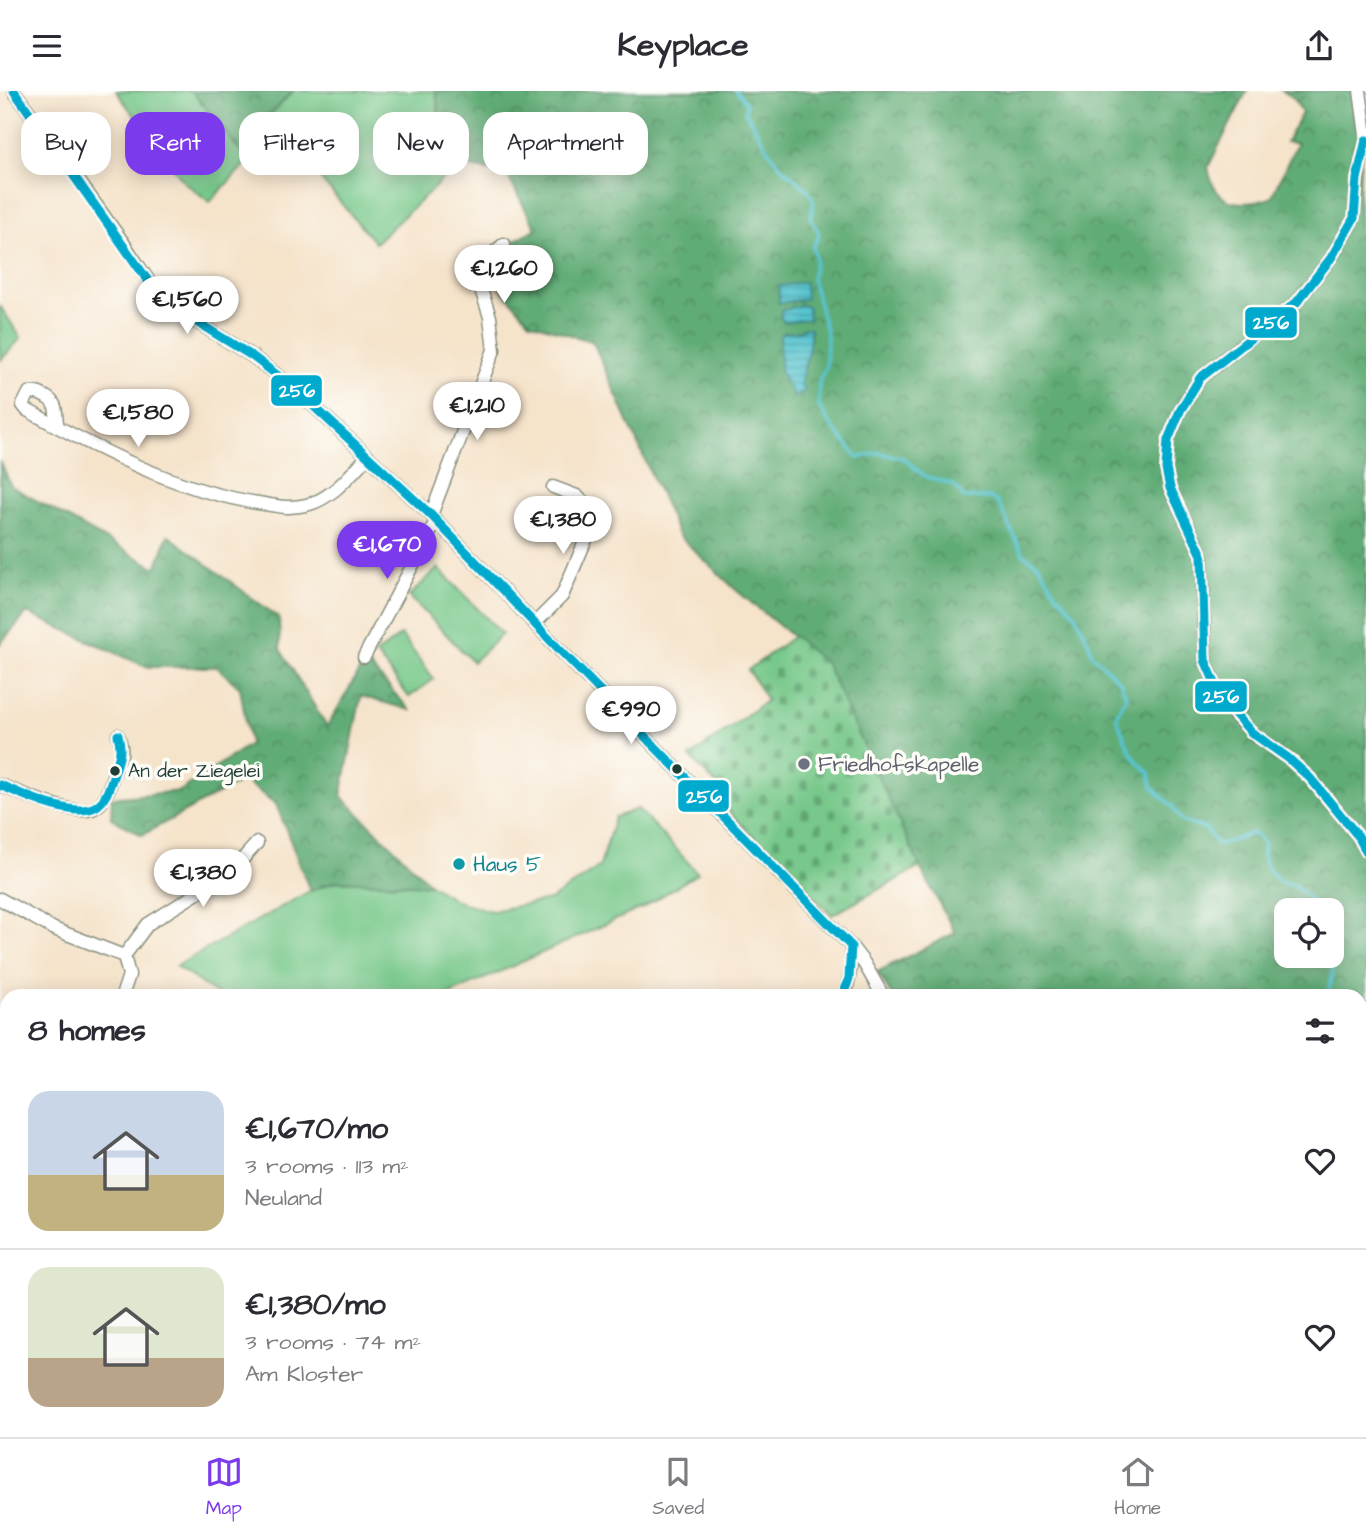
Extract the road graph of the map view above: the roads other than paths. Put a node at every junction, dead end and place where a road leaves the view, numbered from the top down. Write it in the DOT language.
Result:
graph roads {
  1 [pos="14,91"];
  2 [pos="1360,91"];
  3 [pos="1366,138"];
  4 [pos="1360,219"];
  5 [pos="504,244"];
  6 [pos="58,427"];
  7 [pos="368,456"];
  8 [pos="554,487"];
  9 [pos="434,518"];
  10 [pos="535,623"];
  11 [pos="365,657"];
  12 [pos="118,735"];
  13 [pos="0,785"];
  14 [pos="257,843"];
  15 [pos="1366,852"];
  16 [pos="0,898"];
  17 [pos="851,946"];
  18 [pos="124,956"];
  19 [pos="124,989"];
  20 [pos="845,989"];
  21 [pos="879,989"];
  1 -- 7 [label="street"];
  2 -- 3 [label="street"];
  3 -- 4 [label="street"];
  4 -- 15 [label="street"];
  5 -- 9 [label="street"];
  6 -- 7 [label="street"];
  7 -- 9 [label="street"];
  8 -- 10 [label="street"];
  9 -- 10 [label="street"];
  9 -- 11 [label="street"];
  10 -- 17 [label="street"];
  12 -- 13 [label="street"];
  14 -- 18 [label="street"];
  16 -- 18 [label="street"];
  17 -- 20 [label="street"];
  17 -- 21 [label="street"];
  18 -- 19 [label="street"];
}
